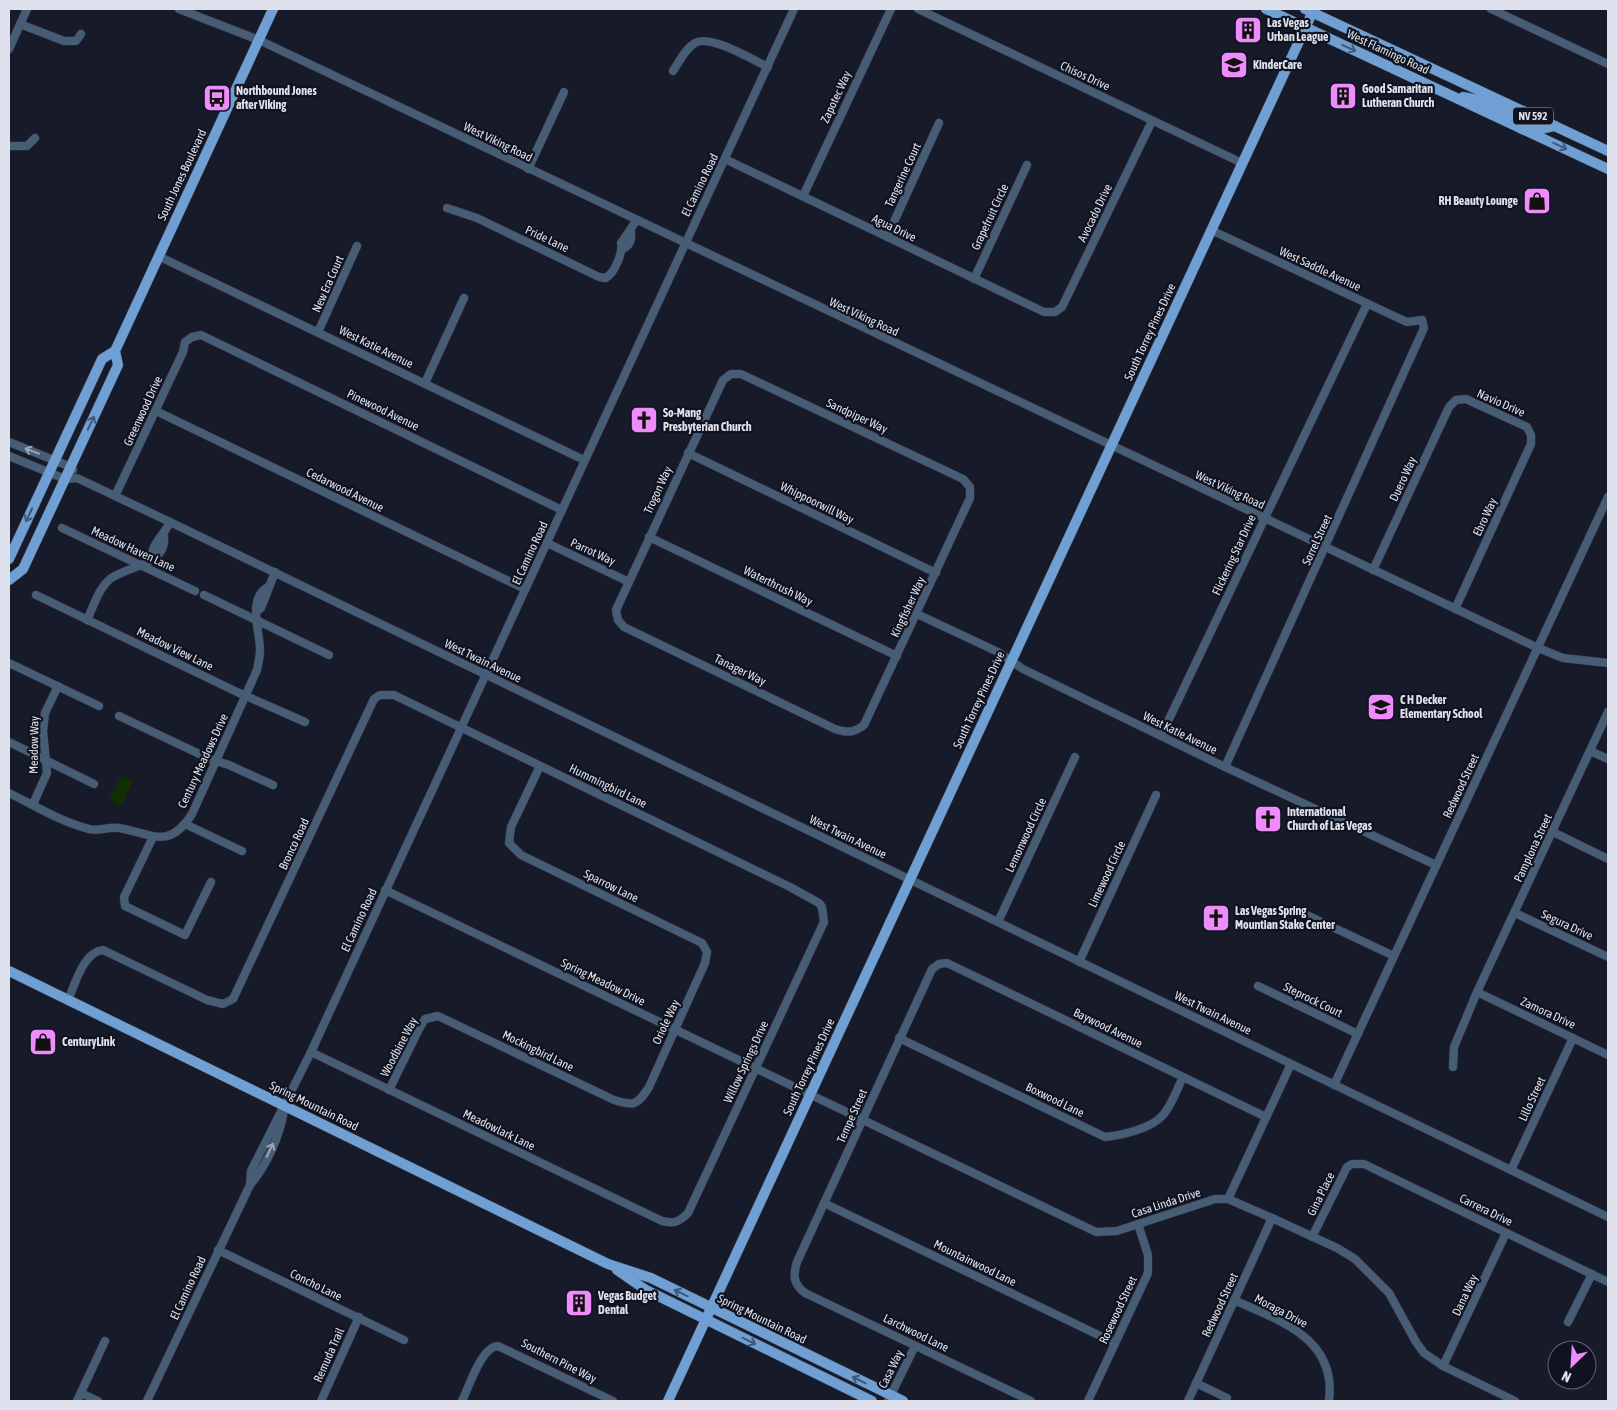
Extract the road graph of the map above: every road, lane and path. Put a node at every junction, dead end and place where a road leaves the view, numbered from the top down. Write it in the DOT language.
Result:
graph roads {
  1 [pos="27,9"];
  2 [pos="179,9"];
  3 [pos="273,9"];
  4 [pos="794,9"];
  5 [pos="891,9"];
  6 [pos="918,9"];
  7 [pos="1266,9"];
  8 [pos="1490,9"];
  9 [pos="1310,10"];
  10 [pos="20,24"];
  11 [pos="1305,27"];
  12 [pos="81,34"];
  13 [pos="259,40"];
  14 [pos="9,48"];
  15 [pos="1608,64"];
  16 [pos="768,67"];
  17 [pos="673,71"];
  18 [pos="564,92"];
  19 [pos="1450,95"];
  20 [pos="1523,111"];
  21 [pos="1152,120"];
  22 [pos="939,123"];
  23 [pos="1555,126"];
  24 [pos="1522,129"];
  25 [pos="35,138"];
  26 [pos="9,146"];
  27 [pos="1608,151"];
  28 [pos="725,159"];
  29 [pos="1242,163"];
  30 [pos="1027,165"];
  31 [pos="528,169"];
  32 [pos="1608,169"];
  33 [pos="803,196"];
  34 [pos="446,208"];
  35 [pos="636,221"];
  36 [pos="1211,230"];
  37 [pos="887,237"];
  38 [pos="684,244"];
  39 [pos="357,246"];
  40 [pos="158,256"];
  41 [pos="974,279"];
  42 [pos="464,298"];
  43 [pos="1367,304"];
  44 [pos="1055,312"];
  45 [pos="1422,320"];
  46 [pos="318,332"];
  47 [pos="192,336"];
  48 [pos="115,351"];
  49 [pos="731,374"];
  50 [pos="425,383"];
  51 [pos="1456,400"];
  52 [pos="156,411"];
  53 [pos="1531,435"];
  54 [pos="9,442"];
  55 [pos="1111,446"];
  56 [pos="688,453"];
  57 [pos="9,456"];
  58 [pos="54,460"];
  59 [pos="584,460"];
  60 [pos="71,467"];
  61 [pos="49,472"];
  62 [pos="77,478"];
  63 [pos="65,479"];
  64 [pos="970,487"];
  65 [pos="115,496"];
  66 [pos="1608,497"];
  67 [pos="562,510"];
  68 [pos="1264,518"];
  69 [pos="170,522"];
  70 [pos="62,528"];
  71 [pos="649,537"];
  72 [pos="547,543"];
  73 [pos="1326,548"];
  74 [pos="9,559"];
  75 [pos="142,566"];
  76 [pos="1373,570"];
  77 [pos="275,572"];
  78 [pos="936,572"];
  79 [pos="9,580"];
  80 [pos="629,582"];
  81 [pos="525,589"];
  82 [pos="195,591"];
  83 [pos="36,595"];
  84 [pos="204,595"];
  85 [pos="1455,609"];
  86 [pos="917,614"];
  87 [pos="255,619"];
  88 [pos="87,620"];
  89 [pos="618,620"];
  90 [pos="1538,648"];
  91 [pos="329,655"];
  92 [pos="897,656"];
  93 [pos="1011,661"];
  94 [pos="9,663"];
  95 [pos="1608,663"];
  96 [pos="485,674"];
  97 [pos="58,686"];
  98 [pos="246,695"];
  99 [pos="380,695"];
  100 [pos="98,706"];
  101 [pos="1608,712"];
  102 [pos="119,716"];
  103 [pos="305,722"];
  104 [pos="461,727"];
  105 [pos="856,731"];
  106 [pos="1161,736"];
  107 [pos="9,742"];
  108 [pos="1590,751"];
  109 [pos="1075,756"];
  110 [pos="1608,759"];
  111 [pos="46,760"];
  112 [pos="217,761"];
  113 [pos="540,766"];
  114 [pos="1225,767"];
  115 [pos="94,784"];
  116 [pos="274,785"];
  117 [pos="9,793"];
  118 [pos="1156,795"];
  119 [pos="33,804"];
  120 [pos="185,824"];
  121 [pos="1552,832"];
  122 [pos="153,837"];
  123 [pos="242,851"];
  124 [pos="1608,859"];
  125 [pos="1436,866"];
  126 [pos="910,880"];
  127 [pos="211,882"];
  128 [pos="385,890"];
  129 [pos="822,908"];
  130 [pos="1294,909"];
  131 [pos="1515,913"];
  132 [pos="998,922"];
  133 [pos="705,947"];
  134 [pos="1394,956"];
  135 [pos="1608,957"];
  136 [pos="1079,962"];
  137 [pos="939,964"];
  138 [pos="9,971"];
  139 [pos="1258,986"];
  140 [pos="1477,992"];
  141 [pos="68,1000"];
  142 [pos="430,1016"];
  143 [pos="675,1029"];
  144 [pos="1358,1034"];
  145 [pos="899,1038"];
  146 [pos="1573,1038"];
  147 [pos="311,1052"];
  148 [pos="1608,1055"];
  149 [pos="1291,1064"];
  150 [pos="1452,1067"];
  151 [pos="756,1068"];
  152 [pos="1183,1077"];
  153 [pos="1334,1084"];
  154 [pos="390,1090"];
  155 [pos="810,1094"];
  156 [pos="637,1103"];
  157 [pos="285,1106"];
  158 [pos="1266,1117"];
  159 [pos="862,1121"];
  160 [pos="1352,1164"];
  161 [pos="1511,1170"];
  162 [pos="1228,1199"];
  163 [pos="824,1203"];
  164 [pos="1608,1217"];
  165 [pos="1272,1218"];
  166 [pos="679,1222"];
  167 [pos="1138,1224"];
  168 [pos="1506,1233"];
  169 [pos="1312,1237"];
  170 [pos="218,1250"];
  171 [pos="608,1264"];
  172 [pos="1592,1274"];
  173 [pos="795,1281"];
  174 [pos="1608,1282"];
  175 [pos="1234,1300"];
  176 [pos="711,1308"];
  177 [pos="359,1317"];
  178 [pos="705,1320"];
  179 [pos="1568,1322"];
  180 [pos="404,1340"];
  181 [pos="105,1341"];
  182 [pos="1115,1343"];
  183 [pos="915,1346"];
  184 [pos="1443,1366"];
  185 [pos="1196,1383"];
  186 [pos="81,1393"];
  187 [pos="889,1398"];
  188 [pos="1227,1398"];
  189 [pos="77,1401"];
  190 [pos="98,1401"];
  191 [pos="147,1401"];
  192 [pos="321,1401"];
  193 [pos="462,1401"];
  194 [pos="613,1401"];
  195 [pos="668,1401"];
  196 [pos="872,1401"];
  197 [pos="903,1401"];
  198 [pos="1031,1401"];
  199 [pos="1088,1401"];
  200 [pos="1188,1401"];
  201 [pos="1329,1401"];
  202 [pos="1515,1401"];
  1 -- 10 [label="street"];
  2 -- 13 [label="street, West Viking Road"];
  3 -- 13 [label="main road, South Jones Boulevard"];
  4 -- 16 [label="street, El Camino Road"];
  5 -- 33 [label="street, Zapotec Way"];
  6 -- 21 [label="street, Chisos Drive"];
  7 -- 11 [label="main road, West Flamingo Road / NV 592"];
  8 -- 15 [label="street"];
  9 -- 11 [label="main road, South Torrey Pines Drive"];
  9 -- 20 [label="main road, West Flamingo Road / NV 592"];
  10 -- 12 [label="street"];
  10 -- 14 [label="street"];
  11 -- 19 [label="main road, West Flamingo Road / NV 592, one-way"];
  11 -- 29 [label="main road, South Torrey Pines Drive"];
  13 -- 31 [label="street, West Viking Road"];
  13 -- 40 [label="main road, South Jones Boulevard"];
  16 -- 17 [label="street"];
  16 -- 28 [label="street, El Camino Road"];
  18 -- 31 [label="street"];
  19 -- 20 [label="main road"];
  19 -- 24 [label="main road, West Flamingo Road / NV 592"];
  20 -- 23 [label="main road, West Flamingo Road / NV 592"];
  21 -- 29 [label="street, Chisos Drive"];
  21 -- 44 [label="street, Avocado Drive"];
  22 -- 37 [label="street, Tangerine Court"];
  23 -- 24 [label="main road"];
  23 -- 27 [label="main road, West Flamingo Road / NV 592"];
  24 -- 32 [label="main road, West Flamingo Road / NV 592, one-way"];
  25 -- 26 [label="street"];
  28 -- 33 [label="street, Agua Drive"];
  28 -- 38 [label="street, El Camino Road"];
  29 -- 36 [label="main road, South Torrey Pines Drive"];
  30 -- 41 [label="street, Grapefruit Circle"];
  31 -- 35 [label="street, West Viking Road"];
  33 -- 37 [label="street, Agua Drive"];
  34 -- 35 [label="street, Pride Lane"];
  35 -- 38 [label="street, West Viking Road"];
  36 -- 43 [label="street, West Saddle Avenue"];
  36 -- 55 [label="main road, South Torrey Pines Drive"];
  37 -- 41 [label="street, Agua Drive"];
  38 -- 55 [label="street, West Viking Road"];
  38 -- 59 [label="street, El Camino Road"];
  39 -- 46 [label="street, New Era Court"];
  40 -- 46 [label="street, West Katie Avenue"];
  40 -- 48 [label="main road, South Jones Boulevard"];
  41 -- 44 [label="street, Agua Drive"];
  42 -- 50 [label="street"];
  43 -- 45 [label="street, West Saddle Avenue"];
  43 -- 68 [label="street, Flickering Star Drive"];
  45 -- 73 [label="street, Sorrel Street"];
  46 -- 50 [label="street, West Katie Avenue"];
  47 -- 52 [label="street, Greenwood Drive"];
  47 -- 67 [label="street, Pinewood Avenue"];
  48 -- 58 [label="main road, South Jones Boulevard"];
  60 -- 48 [label="main road, South Jones Boulevard, one-way"];
  49 -- 56 [label="street, Trogon Way"];
  49 -- 64 [label="street, Sandpiper Way"];
  50 -- 59 [label="street, West Katie Avenue"];
  51 -- 53 [label="street, Navio Drive"];
  51 -- 76 [label="street, Duero Way"];
  52 -- 65 [label="street, Greenwood Drive"];
  52 -- 81 [label="street, Cedarwood Avenue"];
  53 -- 85 [label="street, Ebro Way"];
  58 -- 54 [label="street, one-way"];
  55 -- 68 [label="street, West Viking Road"];
  55 -- 93 [label="main road, South Torrey Pines Drive"];
  56 -- 71 [label="street, Trogon Way"];
  56 -- 78 [label="street, Whippoorwill Way"];
  57 -- 61 [label="street"];
  58 -- 60 [label="street"];
  58 -- 61 [label="main road, South Jones Boulevard"];
  59 -- 67 [label="street, El Camino Road"];
  60 -- 62 [label="street"];
  60 -- 63 [label="main road, South Jones Boulevard"];
  61 -- 63 [label="street"];
  61 -- 74 [label="main road, South Jones Boulevard, one-way"];
  62 -- 63 [label="street"];
  62 -- 65 [label="street, West Twain Avenue"];
  63 -- 79 [label="main road, South Jones Boulevard"];
  64 -- 78 [label="street, Kingfisher Way"];
  65 -- 69 [label="street, West Twain Avenue"];
  66 -- 90 [label="street, Redwood Street"];
  67 -- 72 [label="street, El Camino Road"];
  68 -- 73 [label="street, West Viking Road"];
  68 -- 106 [label="street, Flickering Star Drive"];
  69 -- 75 [label="street"];
  69 -- 77 [label="street, West Twain Avenue"];
  70 -- 75 [label="street, Meadow Haven Lane"];
  71 -- 80 [label="street, Trogon Way"];
  71 -- 92 [label="street, Waterthrush Way"];
  72 -- 80 [label="street, Parrot Way"];
  72 -- 81 [label="street, El Camino Road"];
  73 -- 76 [label="street, West Viking Road"];
  73 -- 114 [label="street, Sorrel Street"];
  75 -- 82 [label="street, Meadow Haven Lane"];
  75 -- 88 [label="street"];
  76 -- 85 [label="street, West Viking Road"];
  77 -- 87 [label="street, Century Meadows Drive"];
  77 -- 96 [label="street, West Twain Avenue"];
  78 -- 86 [label="street, Kingfisher Way"];
  80 -- 89 [label="street, Trogon Way"];
  81 -- 96 [label="street, El Camino Road"];
  83 -- 88 [label="street, Meadow View Lane"];
  84 -- 87 [label="street"];
  85 -- 90 [label="street, West Viking Road"];
  86 -- 92 [label="street, Kingfisher Way"];
  86 -- 93 [label="street, West Katie Avenue"];
  87 -- 91 [label="street"];
  87 -- 98 [label="street, Century Meadows Drive"];
  88 -- 98 [label="street, Meadow View Lane"];
  89 -- 105 [label="street, Tanager Way"];
  90 -- 95 [label="street, West Viking Road"];
  90 -- 125 [label="street, Redwood Street"];
  92 -- 105 [label="street, Kingfisher Way"];
  93 -- 106 [label="street, West Katie Avenue"];
  93 -- 126 [label="main road, South Torrey Pines Drive"];
  94 -- 97 [label="street"];
  96 -- 104 [label="street, El Camino Road"];
  96 -- 126 [label="street, West Twain Avenue"];
  97 -- 100 [label="street"];
  97 -- 111 [label="street, Meadow Way"];
  98 -- 103 [label="street, Meadow View Lane"];
  98 -- 112 [label="street, Century Meadows Drive"];
  99 -- 104 [label="street, Hummingbird Lane"];
  99 -- 141 [label="street, Bronco Road"];
  101 -- 108 [label="street, Pamplona Street"];
  102 -- 112 [label="street"];
  104 -- 113 [label="street, Hummingbird Lane"];
  104 -- 128 [label="street, El Camino Road"];
  106 -- 114 [label="street, West Katie Avenue"];
  107 -- 111 [label="street"];
  108 -- 110 [label="street"];
  108 -- 121 [label="street, Pamplona Street"];
  109 -- 132 [label="street, Lemonwood Circle"];
  111 -- 115 [label="street"];
  111 -- 119 [label="street, Meadow Way"];
  112 -- 116 [label="street"];
  112 -- 120 [label="street, Century Meadows Drive"];
  113 -- 129 [label="street, Hummingbird Lane"];
  113 -- 133 [label="street, Sparrow Lane"];
  114 -- 125 [label="street, West Katie Avenue"];
  117 -- 119 [label="street, Century Meadows Drive"];
  118 -- 136 [label="street, Limewood Circle"];
  119 -- 122 [label="street, Century Meadows Drive"];
  120 -- 122 [label="street, Century Meadows Drive"];
  120 -- 123 [label="street"];
  121 -- 124 [label="street"];
  121 -- 131 [label="street, Pamplona Street"];
  122 -- 127 [label="street"];
  125 -- 134 [label="street, Redwood Street"];
  126 -- 132 [label="street, West Twain Avenue"];
  126 -- 155 [label="main road, South Torrey Pines Drive"];
  128 -- 143 [label="street, Spring Meadow Drive"];
  128 -- 147 [label="street, El Camino Road"];
  129 -- 151 [label="street, Willow Springs Drive"];
  130 -- 134 [label="street"];
  131 -- 135 [label="street, Segura Drive"];
  131 -- 140 [label="street, Pamplona Street"];
  132 -- 136 [label="street, West Twain Avenue"];
  133 -- 143 [label="street, Oriole Way"];
  134 -- 144 [label="street, Redwood Street"];
  136 -- 149 [label="street, West Twain Avenue"];
  137 -- 145 [label="street, Tempe Street"];
  137 -- 152 [label="street, Baywood Avenue"];
  138 -- 141 [label="main road, Spring Mountain Road"];
  139 -- 144 [label="street, Steprock Court"];
  140 -- 146 [label="street, Zamora Drive"];
  140 -- 150 [label="street, Pamplona Street"];
  141 -- 157 [label="main road, Spring Mountain Road"];
  142 -- 154 [label="street, Woodbine Way"];
  142 -- 156 [label="street, Mockingbird Lane"];
  143 -- 151 [label="street, Spring Meadow Drive"];
  143 -- 156 [label="street, Oriole Way"];
  144 -- 153 [label="street, Redwood Street"];
  145 -- 152 [label="street, Boxwood Lane"];
  145 -- 159 [label="street, Tempe Street"];
  146 -- 148 [label="street, Zamora Drive"];
  146 -- 161 [label="street, Lillo Street"];
  147 -- 154 [label="street, Meadowlark Lane"];
  147 -- 157 [label="street, El Camino Road"];
  149 -- 153 [label="street, West Twain Avenue"];
  149 -- 158 [label="street"];
  151 -- 155 [label="street, Spring Meadow Drive"];
  151 -- 166 [label="street, Willow Springs Drive"];
  152 -- 158 [label="street, Baywood Avenue"];
  153 -- 161 [label="street, West Twain Avenue"];
  154 -- 166 [label="street, Meadowlark Lane"];
  155 -- 159 [label="street, Casa Linda Drive"];
  155 -- 176 [label="main road, South Torrey Pines Drive"];
  170 -- 157 [label="street, El Camino Road, one-way"];
  157 -- 171 [label="main road, Spring Mountain Road"];
  158 -- 162 [label="street"];
  159 -- 163 [label="street, Tempe Street"];
  159 -- 167 [label="street, Casa Linda Drive"];
  160 -- 168 [label="street, Carrera Drive"];
  160 -- 169 [label="street, Gina Place"];
  161 -- 164 [label="street, West Twain Avenue"];
  162 -- 165 [label="street"];
  162 -- 167 [label="street, Casa Linda Drive"];
  163 -- 173 [label="street, Tempe Street"];
  163 -- 182 [label="street, Mountainwood Lane"];
  165 -- 169 [label="street"];
  165 -- 175 [label="street, Redwood Street"];
  167 -- 182 [label="street, Rosewood Street"];
  168 -- 172 [label="street, Carrera Drive"];
  168 -- 184 [label="street, Dana Way"];
  169 -- 184 [label="street"];
  170 -- 177 [label="street, Concho Lane"];
  170 -- 191 [label="street, El Camino Road"];
  176 -- 171 [label="main road, Spring Mountain Road, one-way"];
  171 -- 178 [label="main road, Spring Mountain Road"];
  172 -- 174 [label="street, Carrera Drive"];
  172 -- 179 [label="street"];
  173 -- 183 [label="street, Larchwood Lane"];
  175 -- 185 [label="street, Redwood Street"];
  175 -- 201 [label="street, Moraga Drive"];
  176 -- 178 [label="main road, South Torrey Pines Drive"];
  187 -- 176 [label="main road, Spring Mountain Road, one-way"];
  177 -- 180 [label="street, Concho Lane"];
  177 -- 192 [label="street, Remuda Trail"];
  178 -- 195 [label="main road, South Torrey Pines Drive"];
  178 -- 196 [label="main road, Spring Mountain Road, one-way"];
  181 -- 186 [label="street"];
  182 -- 199 [label="street, Rosewood Street"];
  183 -- 187 [label="street, Casa Way"];
  183 -- 198 [label="street, Larchwood Lane"];
  184 -- 202 [label="street"];
  185 -- 188 [label="street"];
  185 -- 200 [label="street, Redwood Street"];
  186 -- 189 [label="street"];
  186 -- 190 [label="street"];
  187 -- 197 [label="main road, Spring Mountain Road"];
  193 -- 194 [label="street, Southern Pine Way"];
}
